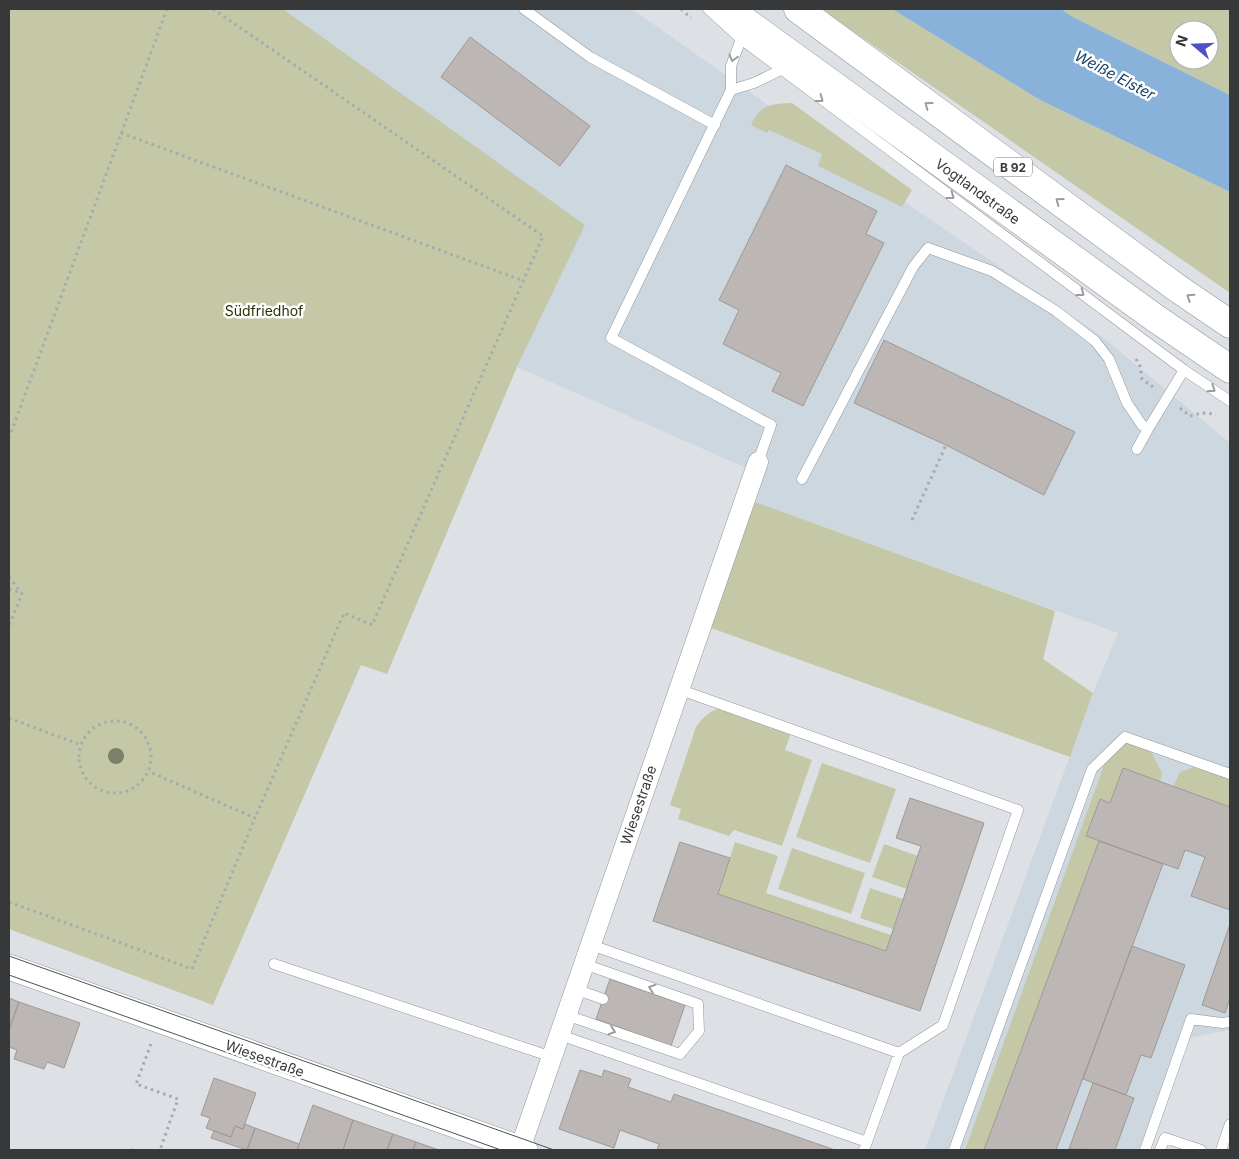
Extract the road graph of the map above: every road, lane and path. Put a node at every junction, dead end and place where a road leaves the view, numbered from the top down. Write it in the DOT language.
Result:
graph roads {
  1 [pos="166,9"];
  2 [pos="213,9"];
  3 [pos="524,9"];
  4 [pos="708,9"];
  5 [pos="728,9"];
  6 [pos="798,9"];
  7 [pos="741,40"];
  8 [pos="781,70"];
  9 [pos="731,90"];
  10 [pos="715,125"];
  11 [pos="121,132"];
  12 [pos="524,281"];
  13 [pos="1230,324"];
  14 [pos="1184,370"];
  15 [pos="1230,370"];
  16 [pos="1230,401"];
  17 [pos="1148,429"];
  18 [pos="9,438"];
  19 [pos="946,444"];
  20 [pos="1137,449"];
  21 [pos="758,462"];
  22 [pos="802,479"];
  23 [pos="912,520"];
  24 [pos="9,577"];
  25 [pos="9,589"];
  26 [pos="22,594"];
  27 [pos="9,626"];
  28 [pos="678,688"];
  29 [pos="9,718"];
  30 [pos="81,744"];
  31 [pos="150,772"];
  32 [pos="1230,774"];
  33 [pos="255,818"];
  34 [pos="9,902"];
  35 [pos="591,944"];
  36 [pos="274,964"];
  37 [pos="584,964"];
  38 [pos="9,967"];
  39 [pos="575,989"];
  40 [pos="603,999"];
  41 [pos="566,1015"];
  42 [pos="160,1021"];
  43 [pos="1230,1022"];
  44 [pos="560,1035"];
  45 [pos="899,1053"];
  46 [pos="552,1057"];
  47 [pos="1230,1124"];
  48 [pos="865,1146"];
  49 [pos="160,1150"];
  50 [pos="523,1150"];
  51 [pos="954,1150"];
  52 [pos="1144,1150"];
  53 [pos="1160,1150"];
  54 [pos="1202,1150"];
  55 [pos="1221,1150"];
  1 -- 11 [label="path"];
  2 -- 12 [label="path"];
  3 -- 10 [label="lane"];
  4 -- 7 [label="lane"];
  5 -- 15 [label="main road, Vogtlandstraße"];
  13 -- 6 [label="main road, B 92, one-way"];
  7 -- 8 [label="lane"];
  7 -- 9 [label="lane, one-way"];
  8 -- 9 [label="lane"];
  8 -- 14 [label="lane, one-way"];
  9 -- 10 [label="lane"];
  10 -- 21 [label="lane"];
  11 -- 12 [label="path"];
  11 -- 18 [label="path"];
  12 -- 33 [label="path"];
  14 -- 16 [label="lane, one-way"];
  14 -- 17 [label="lane"];
  17 -- 20 [label="lane"];
  17 -- 22 [label="lane"];
  19 -- 23 [label="path"];
  21 -- 28 [label="street, Wiesestraße"];
  24 -- 26 [label="path"];
  25 -- 26 [label="path"];
  26 -- 27 [label="path"];
  28 -- 35 [label="street, Wiesestraße"];
  28 -- 45 [label="lane"];
  29 -- 30 [label="path"];
  30 -- 31 [label="path"];
  30 -- 31 [label="path"];
  31 -- 33 [label="path"];
  32 -- 51 [label="lane"];
  33 -- 34 [label="path"];
  35 -- 37 [label="street, Wiesestraße"];
  35 -- 45 [label="lane"];
  36 -- 46 [label="lane"];
  37 -- 39 [label="street, Wiesestraße"];
  41 -- 37 [label="lane, one-way"];
  38 -- 42 [label="street, Wiesestraße"];
  39 -- 40 [label="lane"];
  39 -- 41 [label="street, Wiesestraße"];
  41 -- 44 [label="street, Wiesestraße"];
  42 -- 49 [label="path"];
  42 -- 50 [label="street, Wiesestraße"];
  43 -- 52 [label="lane"];
  44 -- 46 [label="street, Wiesestraße"];
  44 -- 48 [label="lane"];
  45 -- 48 [label="lane"];
  46 -- 50 [label="street, Wiesestraße"];
  47 -- 55 [label="lane"];
  53 -- 54 [label="lane"];
}
